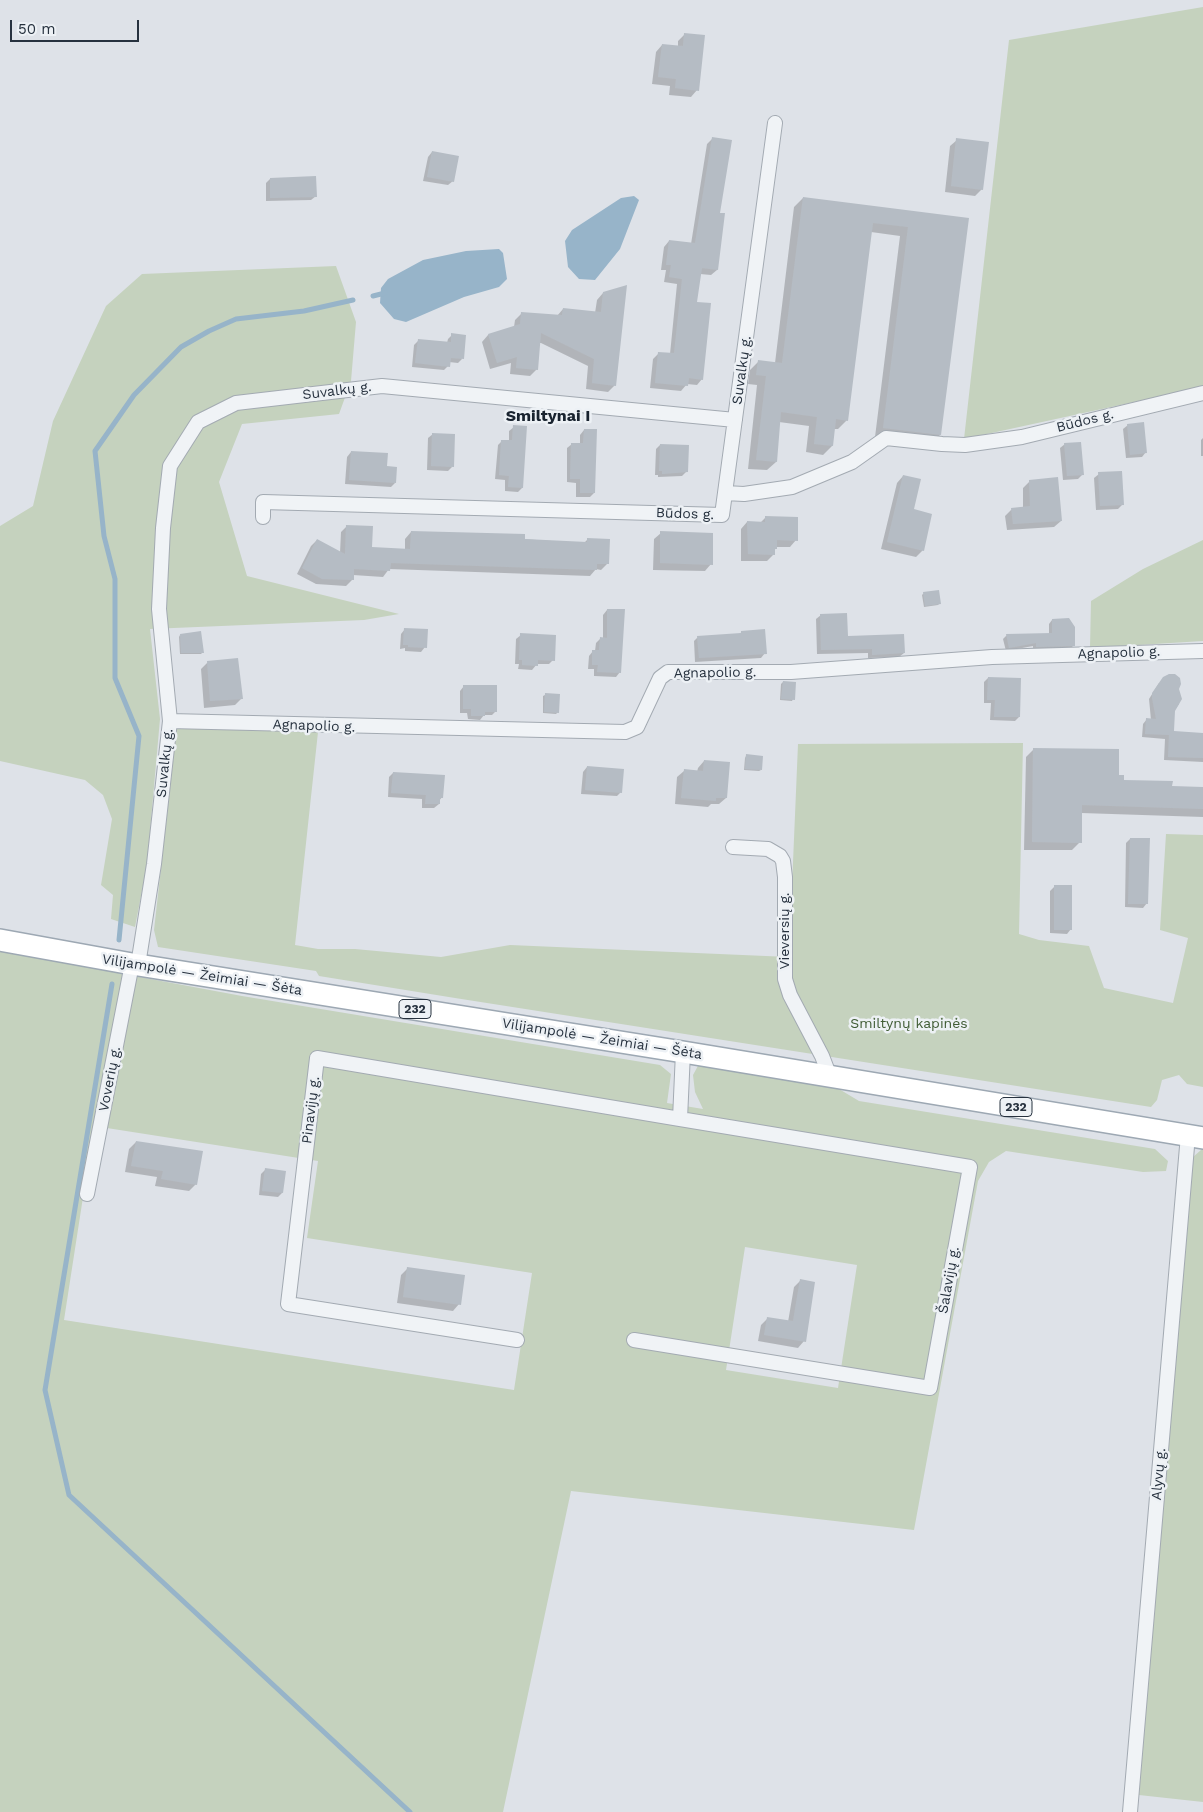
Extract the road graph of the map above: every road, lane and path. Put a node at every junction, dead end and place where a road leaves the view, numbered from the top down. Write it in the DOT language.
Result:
graph roads {
  1 [pos="775,123"];
  2 [pos="1203,393"];
  3 [pos="735,420"];
  4 [pos="725,493"];
  5 [pos="263,517"];
  6 [pos="1203,651"];
  7 [pos="170,721"];
  8 [pos="733,847"];
  9 [pos="0,940"];
  10 [pos="135,964"];
  11 [pos="683,1052"];
  12 [pos="830,1077"];
  13 [pos="680,1119"];
  14 [pos="1199,1134"];
  15 [pos="87,1194"];
  16 [pos="517,1340"];
  17 [pos="634,1340"];
  18 [pos="1130,1812"];
  1 -- 3 [label="street, Suvalkų g."];
  2 -- 4 [label="street, Būdos g."];
  3 -- 4 [label="street"];
  3 -- 7 [label="street, Suvalkų g."];
  4 -- 5 [label="street, Būdos g."];
  6 -- 7 [label="street, Agnapolio g."];
  7 -- 10 [label="street, Suvalkų g."];
  8 -- 12 [label="street, Vieversių g."];
  9 -- 10 [label="main road, Vilijampolė — Žeimiai — Šėta / 232"];
  10 -- 11 [label="main road, Vilijampolė — Žeimiai — Šėta / 232"];
  10 -- 15 [label="street, Voverių g."];
  11 -- 12 [label="main road, Vilijampolė — Žeimiai — Šėta / 232"];
  11 -- 13 [label="street"];
  12 -- 14 [label="main road, Vilijampolė — Žeimiai — Šėta / 232"];
  13 -- 16 [label="street, Pinavijų g."];
  13 -- 17 [label="street, Šalavijų g."];
  14 -- 18 [label="street, Alyvų g."];
}
